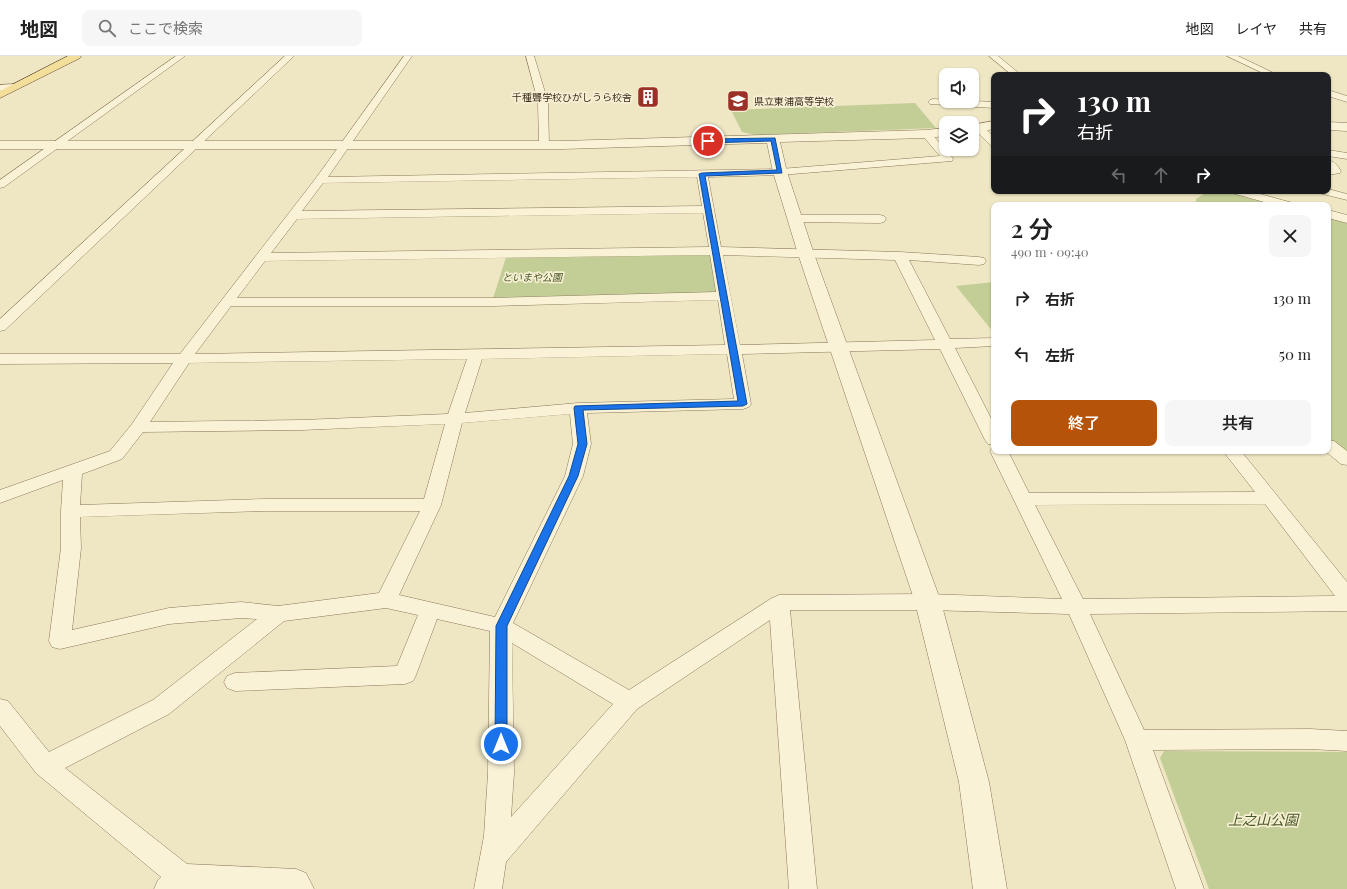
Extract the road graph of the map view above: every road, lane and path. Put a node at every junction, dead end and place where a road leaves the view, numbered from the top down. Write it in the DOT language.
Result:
graph roads {
  1 [pos="76,56"];
  2 [pos="181,56"];
  3 [pos="290,56"];
  4 [pos="408,56"];
  5 [pos="530,56"];
  6 [pos="993,56"];
  7 [pos="1231,56"];
  8 [pos="1013,72"];
  9 [pos="1267,72"];
  10 [pos="14,87"];
  11 [pos="0,88"];
  12 [pos="1331,94"];
  13 [pos="0,95"];
  14 [pos="1347,99"];
  15 [pos="933,102"];
  16 [pos="991,105"];
  17 [pos="991,125"];
  18 [pos="1331,126"];
  19 [pos="979,127"];
  20 [pos="1347,127"];
  21 [pos="979,131"];
  22 [pos="939,133"];
  23 [pos="926,134"];
  24 [pos="773,140"];
  25 [pos="991,141"];
  26 [pos="0,145"];
  27 [pos="55,145"];
  28 [pos="195,145"];
  29 [pos="344,145"];
  30 [pos="544,145"];
  31 [pos="1331,153"];
  32 [pos="1347,156"];
  33 [pos="780,172"];
  34 [pos="1332,172"];
  35 [pos="702,174"];
  36 [pos="1347,177"];
  37 [pos="320,180"];
  38 [pos="0,185"];
  39 [pos="1331,193"];
  40 [pos="1247,194"];
  41 [pos="1347,197"];
  42 [pos="1278,202"];
  43 [pos="708,209"];
  44 [pos="293,215"];
  45 [pos="1331,215"];
  46 [pos="880,218"];
  47 [pos="795,219"];
  48 [pos="1347,219"];
  49 [pos="715,251"];
  50 [pos="806,254"];
  51 [pos="900,256"];
  52 [pos="261,257"];
  53 [pos="979,261"];
  54 [pos="723,296"];
  55 [pos="227,302"];
  56 [pos="0,327"];
  57 [pos="991,342"];
  58 [pos="945,344"];
  59 [pos="839,347"];
  60 [pos="733,350"];
  61 [pos="476,355"];
  62 [pos="0,359"];
  63 [pos="183,360"];
  64 [pos="578,408"];
  65 [pos="987,412"];
  66 [pos="455,419"];
  67 [pos="138,427"];
  68 [pos="991,428"];
  69 [pos="1331,447"];
  70 [pos="1000,454"];
  71 [pos="1234,454"];
  72 [pos="1347,460"];
  73 [pos="73,472"];
  74 [pos="0,497"];
  75 [pos="1270,498"];
  76 [pos="1023,499"];
  77 [pos="432,505"];
  78 [pos="70,511"];
  79 [pos="1347,597"];
  80 [pos="386,600"];
  81 [pos="928,602"];
  82 [pos="779,603"];
  83 [pos="1347,603"];
  84 [pos="1076,607"];
  85 [pos="430,610"];
  86 [pos="278,614"];
  87 [pos="501,626"];
  88 [pos="236,682"];
  89 [pos="629,702"];
  90 [pos="0,708"];
  91 [pos="1136,740"];
  92 [pos="1347,741"];
  93 [pos="45,766"];
  94 [pos="493,857"];
  95 [pos="175,883"];
  96 [pos="300,889"];
  97 [pos="488,889"];
  98 [pos="803,889"];
  99 [pos="990,889"];
  100 [pos="1190,889"];
  1 -- 10 [label="main road"];
  2 -- 27 [label="street"];
  3 -- 28 [label="street"];
  4 -- 29 [label="street"];
  5 -- 30 [label="street"];
  6 -- 8 [label="street"];
  7 -- 9 [label="street"];
  10 -- 11 [label="street"];
  10 -- 13 [label="main road"];
  12 -- 14 [label="street"];
  15 -- 16 [label="street"];
  17 -- 19 [label="street"];
  18 -- 20 [label="street"];
  21 -- 25 [label="street"];
  22 -- 23 [label="street"];
  23 -- 24 [label="street"];
  23 -- 33 [label="street"];
  24 -- 30 [label="street"];
  24 -- 33 [label="street"];
  26 -- 27 [label="street"];
  27 -- 28 [label="street"];
  27 -- 38 [label="street"];
  28 -- 29 [label="street"];
  28 -- 56 [label="street"];
  29 -- 30 [label="street"];
  29 -- 37 [label="street"];
  31 -- 32 [label="street"];
  33 -- 35 [label="street"];
  33 -- 47 [label="street"];
  34 -- 36 [label="street"];
  35 -- 37 [label="street"];
  35 -- 43 [label="street"];
  37 -- 44 [label="street"];
  39 -- 41 [label="street"];
  40 -- 42 [label="street"];
  43 -- 44 [label="street"];
  43 -- 49 [label="street"];
  44 -- 52 [label="street"];
  45 -- 48 [label="street"];
  46 -- 47 [label="street"];
  47 -- 50 [label="street"];
  49 -- 50 [label="street"];
  49 -- 52 [label="street"];
  49 -- 54 [label="street"];
  50 -- 51 [label="street"];
  50 -- 59 [label="street"];
  51 -- 53 [label="street"];
  51 -- 58 [label="street"];
  52 -- 55 [label="street"];
  54 -- 55 [label="street"];
  54 -- 60 [label="street"];
  55 -- 63 [label="street"];
  57 -- 58 [label="street"];
  58 -- 59 [label="street"];
  58 -- 65 [label="street"];
  59 -- 60 [label="street"];
  59 -- 81 [label="street"];
  60 -- 61 [label="street"];
  60 -- 64 [label="street"];
  61 -- 63 [label="street"];
  61 -- 66 [label="street"];
  62 -- 63 [label="street"];
  63 -- 67 [label="street"];
  64 -- 66 [label="street"];
  64 -- 87 [label="street"];
  65 -- 68 [label="street"];
  66 -- 67 [label="street"];
  66 -- 77 [label="street"];
  67 -- 73 [label="street"];
  69 -- 72 [label="street"];
  70 -- 76 [label="street"];
  71 -- 75 [label="street"];
  73 -- 74 [label="street"];
  73 -- 78 [label="street"];
  75 -- 76 [label="street"];
  75 -- 79 [label="street"];
  76 -- 84 [label="street"];
  77 -- 78 [label="street"];
  77 -- 80 [label="street"];
  78 -- 86 [label="street"];
  80 -- 85 [label="street"];
  80 -- 86 [label="street"];
  81 -- 82 [label="street"];
  81 -- 84 [label="street"];
  81 -- 99 [label="street"];
  82 -- 89 [label="street"];
  82 -- 98 [label="street"];
  83 -- 84 [label="street"];
  84 -- 91 [label="street"];
  85 -- 87 [label="street"];
  85 -- 88 [label="street"];
  86 -- 93 [label="street"];
  87 -- 89 [label="street"];
  87 -- 94 [label="street"];
  89 -- 94 [label="street"];
  90 -- 93 [label="street"];
  91 -- 92 [label="street"];
  91 -- 100 [label="street"];
  93 -- 95 [label="street"];
  94 -- 97 [label="street"];
  95 -- 96 [label="street"];
}
